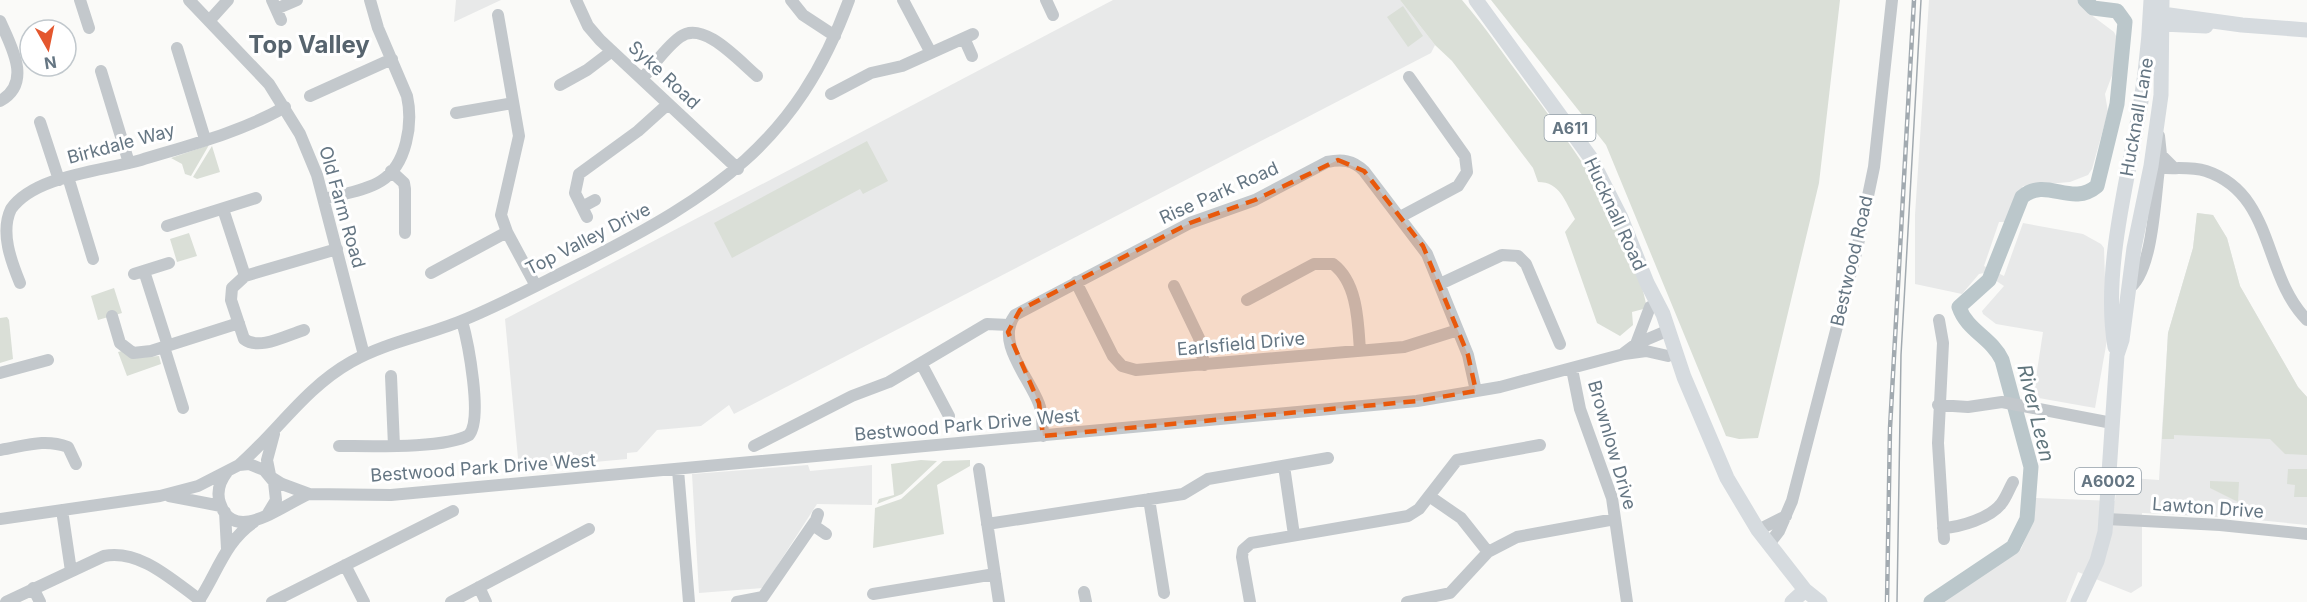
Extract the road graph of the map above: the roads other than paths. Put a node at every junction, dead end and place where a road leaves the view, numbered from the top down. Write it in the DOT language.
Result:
graph roads {
  1 [pos="82,0"];
  2 [pos="189,0"];
  3 [pos="228,0"];
  4 [pos="297,0"];
  5 [pos="370,0"];
  6 [pos="576,0"];
  7 [pos="790,0"];
  8 [pos="849,0"];
  9 [pos="903,0"];
  10 [pos="1046,0"];
  11 [pos="1476,0"];
  12 [pos="1892,0"];
  13 [pos="276,10"];
  14 [pos="2158,12"];
  15 [pos="498,15"];
  16 [pos="1053,15"];
  17 [pos="0,21"];
  18 [pos="209,21"];
  19 [pos="90,28"];
  20 [pos="2307,30"];
  21 [pos="835,36"];
  22 [pos="177,48"];
  23 [pos="612,51"];
  24 [pos="931,53"];
  25 [pos="972,56"];
  26 [pos="392,59"];
  27 [pos="101,71"];
  28 [pos="749,74"];
  29 [pos="1409,77"];
  30 [pos="642,79"];
  31 [pos="2144,81"];
  32 [pos="2162,82"];
  33 [pos="568,85"];
  34 [pos="836,89"];
  35 [pos="318,96"];
  36 [pos="0,101"];
  37 [pos="513,103"];
  38 [pos="668,104"];
  39 [pos="285,107"];
  40 [pos="465,116"];
  41 [pos="2157,125"];
  42 [pos="39,130"];
  43 [pos="206,139"];
  44 [pos="2132,154"];
  45 [pos="129,163"];
  46 [pos="2172,166"];
  47 [pos="2155,168"];
  48 [pos="738,169"];
  49 [pos="391,171"];
  50 [pos="63,178"];
  51 [pos="256,198"];
  52 [pos="324,199"];
  53 [pos="595,200"];
  54 [pos="223,209"];
  55 [pos="1400,217"];
  56 [pos="408,227"];
  57 [pos="175,228"];
  58 [pos="2121,231"];
  59 [pos="507,232"];
  60 [pos="2134,248"];
  61 [pos="337,249"];
  62 [pos="4,252"];
  63 [pos="93,259"];
  64 [pos="169,263"];
  65 [pos="435,267"];
  66 [pos="244,276"];
  67 [pos="1076,282"];
  68 [pos="20,283"];
  69 [pos="1647,283"];
  70 [pos="1440,284"];
  71 [pos="536,286"];
  72 [pos="1174,286"];
  73 [pos="2128,289"];
  74 [pos="1247,300"];
  75 [pos="1650,307"];
  76 [pos="2307,320"];
  77 [pos="462,321"];
  78 [pos="239,323"];
  79 [pos="111,324"];
  80 [pos="1009,325"];
  81 [pos="1945,326"];
  82 [pos="304,330"];
  83 [pos="1458,330"];
  84 [pos="1666,342"];
  85 [pos="1560,344"];
  86 [pos="1636,344"];
  87 [pos="166,346"];
  88 [pos="1360,351"];
  89 [pos="369,353"];
  90 [pos="1624,354"];
  91 [pos="2117,355"];
  92 [pos="48,360"];
  93 [pos="921,363"];
  94 [pos="1204,365"];
  95 [pos="1572,369"];
  96 [pos="0,373"];
  97 [pos="388,383"];
  98 [pos="1476,392"];
  99 [pos="1938,405"];
  100 [pos="183,408"];
  101 [pos="949,416"];
  102 [pos="2112,423"];
  103 [pos="275,430"];
  104 [pos="1043,436"];
  105 [pos="346,443"];
  106 [pos="1540,444"];
  107 [pos="394,446"];
  108 [pos="754,446"];
  109 [pos="0,450"];
  110 [pos="1328,458"];
  111 [pos="75,464"];
  112 [pos="1284,466"];
  113 [pos="233,468"];
  114 [pos="678,470"];
  115 [pos="271,476"];
  116 [pos="983,476"];
  117 [pos="2006,487"];
  118 [pos="309,494"];
  119 [pos="160,496"];
  120 [pos="1429,496"];
  121 [pos="1149,499"];
  122 [pos="223,509"];
  123 [pos="62,510"];
  124 [pos="453,511"];
  125 [pos="267,515"];
  126 [pos="1786,516"];
  127 [pos="0,519"];
  128 [pos="1615,519"];
  129 [pos="2107,519"];
  130 [pos="255,522"];
  131 [pos="987,524"];
  132 [pos="589,529"];
  133 [pos="1758,531"];
  134 [pos="826,534"];
  135 [pos="2307,534"];
  136 [pos="1294,535"];
  137 [pos="1769,544"];
  138 [pos="227,549"];
  139 [pos="1488,552"];
  140 [pos="345,565"];
  141 [pos="71,571"];
  142 [pos="995,574"];
  143 [pos="478,587"];
  144 [pos="33,588"];
  145 [pos="1160,588"];
  146 [pos="879,590"];
  147 [pos="1805,590"];
  148 [pos="199,601"];
  149 [pos="6,602"];
  150 [pos="40,602"];
  151 [pos="272,602"];
  152 [pos="364,602"];
  153 [pos="451,602"];
  154 [pos="486,602"];
  155 [pos="688,602"];
  156 [pos="737,602"];
  157 [pos="999,602"];
  158 [pos="1250,602"];
  159 [pos="1407,602"];
  160 [pos="1627,602"];
  161 [pos="1792,602"];
  162 [pos="1820,602"];
  163 [pos="2078,602"];
  1 -- 19 [label="street"];
  2 -- 18 [label="street, Old Farm Road"];
  3 -- 18 [label="street"];
  4 -- 13 [label="street"];
  5 -- 26 [label="street"];
  6 -- 23 [label="street, Syke Road"];
  7 -- 21 [label="street"];
  8 -- 21 [label="street, Top Valley Drive"];
  9 -- 24 [label="street"];
  10 -- 16 [label="street"];
  11 -- 69 [label="main road, Hucknall Road / A611"];
  12 -- 126 [label="street, Bestwood Road"];
  14 -- 20 [label="main road"];
  14 -- 31 [label="main road, Hucknall Lane / A6002"];
  14 -- 32 [label="main road, Hucknall Lane / A6002"];
  15 -- 37 [label="street"];
  17 -- 36 [label="street"];
  18 -- 39 [label="street, Old Farm Road"];
  21 -- 48 [label="street, Top Valley Drive"];
  22 -- 43 [label="street"];
  23 -- 30 [label="street, Syke Road"];
  23 -- 33 [label="street"];
  24 -- 25 [label="street"];
  24 -- 34 [label="street"];
  26 -- 35 [label="street"];
  26 -- 49 [label="street"];
  27 -- 45 [label="street"];
  28 -- 30 [label="street"];
  29 -- 55 [label="street"];
  30 -- 38 [label="street, Syke Road"];
  31 -- 32 [label="main road"];
  31 -- 44 [label="main road, Hucknall Lane / A6002"];
  32 -- 41 [label="main road, Hucknall Lane / A6002"];
  37 -- 40 [label="street"];
  37 -- 59 [label="street"];
  38 -- 48 [label="street, Syke Road"];
  38 -- 53 [label="street"];
  39 -- 43 [label="street, Birkdale Way"];
  39 -- 52 [label="street, Old Farm Road"];
  41 -- 46 [label="street"];
  41 -- 47 [label="main road, Hucknall Lane / A6002"];
  42 -- 50 [label="street"];
  43 -- 45 [label="street, Birkdale Way"];
  44 -- 47 [label="main road"];
  44 -- 58 [label="main road, Hucknall Lane / A6002"];
  45 -- 50 [label="street, Birkdale Way"];
  46 -- 47 [label="street"];
  46 -- 76 [label="street"];
  47 -- 58 [label="main road, Hucknall Lane"];
  47 -- 60 [label="main road, Hucknall Lane / A6002"];
  47 -- 73 [label="street, Hucknall Lane"];
  48 -- 71 [label="street, Top Valley Drive"];
  49 -- 52 [label="street"];
  49 -- 56 [label="street"];
  50 -- 62 [label="street, Birkdale Way"];
  50 -- 63 [label="street"];
  51 -- 54 [label="street"];
  52 -- 61 [label="street, Old Farm Road"];
  54 -- 57 [label="street"];
  54 -- 66 [label="street"];
  55 -- 67 [label="street, Rise Park Road"];
  55 -- 70 [label="street, Rise Park Road"];
  58 -- 60 [label="main road"];
  58 -- 91 [label="main road, Hucknall Lane / A6002"];
  59 -- 65 [label="street"];
  59 -- 71 [label="street"];
  60 -- 73 [label="main road, Hucknall Lane / A6002"];
  61 -- 66 [label="street"];
  61 -- 89 [label="street, Old Farm Road"];
  62 -- 68 [label="street, Birkdale Way"];
  64 -- 87 [label="street"];
  66 -- 78 [label="street"];
  67 -- 80 [label="street, Rise Park Road"];
  67 -- 94 [label="street, Earlsfield Drive"];
  69 -- 75 [label="main road, Hucknall Road / A611"];
  69 -- 84 [label="main road, Hucknall Road / A611"];
  70 -- 83 [label="street, Rise Park Road"];
  70 -- 85 [label="street"];
  71 -- 77 [label="street, Top Valley Drive"];
  72 -- 94 [label="street"];
  73 -- 91 [label="main road, Hucknall Lane / A6002"];
  74 -- 88 [label="street"];
  75 -- 84 [label="main road, Hucknall Road / A611"];
  75 -- 86 [label="street"];
  77 -- 89 [label="street, Top Valley Drive"];
  77 -- 107 [label="street"];
  78 -- 82 [label="street"];
  78 -- 87 [label="street"];
  79 -- 87 [label="street"];
  80 -- 93 [label="street"];
  80 -- 104 [label="street"];
  81 -- 99 [label="street"];
  83 -- 88 [label="street, Earlsfield Drive"];
  83 -- 98 [label="street, Rise Park Road"];
  84 -- 86 [label="street"];
  84 -- 90 [label="street, Bestwood Park Drive West"];
  84 -- 133 [label="main road, Hucknall Road / A611"];
  86 -- 90 [label="street"];
  87 -- 100 [label="street"];
  88 -- 94 [label="street, Earlsfield Drive"];
  89 -- 103 [label="street, Top Valley Drive"];
  90 -- 95 [label="street, Bestwood Park Drive West"];
  91 -- 102 [label="main road, Hucknall Lane / A6002"];
  92 -- 96 [label="street"];
  93 -- 101 [label="street"];
  93 -- 108 [label="street"];
  95 -- 98 [label="street, Bestwood Park Drive West"];
  95 -- 128 [label="street, Brownlow Drive"];
  97 -- 107 [label="street"];
  98 -- 104 [label="street, Bestwood Park Drive West"];
  99 -- 102 [label="street"];
  99 -- 117 [label="street"];
  102 -- 129 [label="main road, Hucknall Lane / A6002"];
  103 -- 113 [label="street, Top Valley Drive"];
  103 -- 115 [label="street, Top Valley Drive"];
  104 -- 114 [label="street, Bestwood Park Drive West"];
  105 -- 107 [label="street"];
  106 -- 120 [label="street"];
  109 -- 111 [label="street"];
  110 -- 112 [label="street"];
  112 -- 121 [label="street"];
  112 -- 136 [label="street"];
  113 -- 115 [label="street, Bestwood Park Drive West"];
  113 -- 119 [label="street"];
  113 -- 122 [label="street"];
  114 -- 118 [label="street, Bestwood Park Drive West"];
  114 -- 155 [label="street"];
  115 -- 118 [label="street, Bestwood Park Drive West"];
  115 -- 125 [label="street"];
  116 -- 131 [label="street"];
  118 -- 125 [label="street, Bestwood Park Drive West"];
  119 -- 122 [label="street"];
  119 -- 123 [label="street"];
  120 -- 136 [label="street"];
  120 -- 139 [label="street"];
  121 -- 131 [label="street"];
  121 -- 145 [label="street"];
  122 -- 130 [label="street"];
  122 -- 138 [label="street"];
  123 -- 127 [label="street"];
  123 -- 141 [label="street"];
  124 -- 140 [label="street"];
  125 -- 130 [label="street, Bestwood Park Drive West"];
  126 -- 133 [label="street"];
  126 -- 137 [label="street, Bestwood Road"];
  128 -- 139 [label="street"];
  128 -- 160 [label="street, Brownlow Drive"];
  129 -- 135 [label="street, Lawton Drive"];
  129 -- 163 [label="main road, Hucknall Lane / A6002"];
  130 -- 138 [label="street, Bestwood Park Drive West"];
  131 -- 142 [label="street"];
  132 -- 143 [label="street"];
  133 -- 137 [label="main road, Hucknall Road / A611"];
  134 -- 156 [label="street"];
  136 -- 158 [label="street"];
  137 -- 147 [label="main road, Hucknall Road / A611"];
  138 -- 148 [label="street, Bestwood Park Drive West"];
  139 -- 159 [label="street"];
  140 -- 151 [label="street"];
  140 -- 152 [label="street"];
  141 -- 144 [label="street"];
  141 -- 148 [label="street"];
  142 -- 146 [label="street"];
  142 -- 157 [label="street"];
  143 -- 153 [label="street"];
  143 -- 154 [label="street"];
  144 -- 149 [label="street"];
  144 -- 150 [label="street"];
  147 -- 161 [label="main road"];
  147 -- 162 [label="main road, A611"];
}
